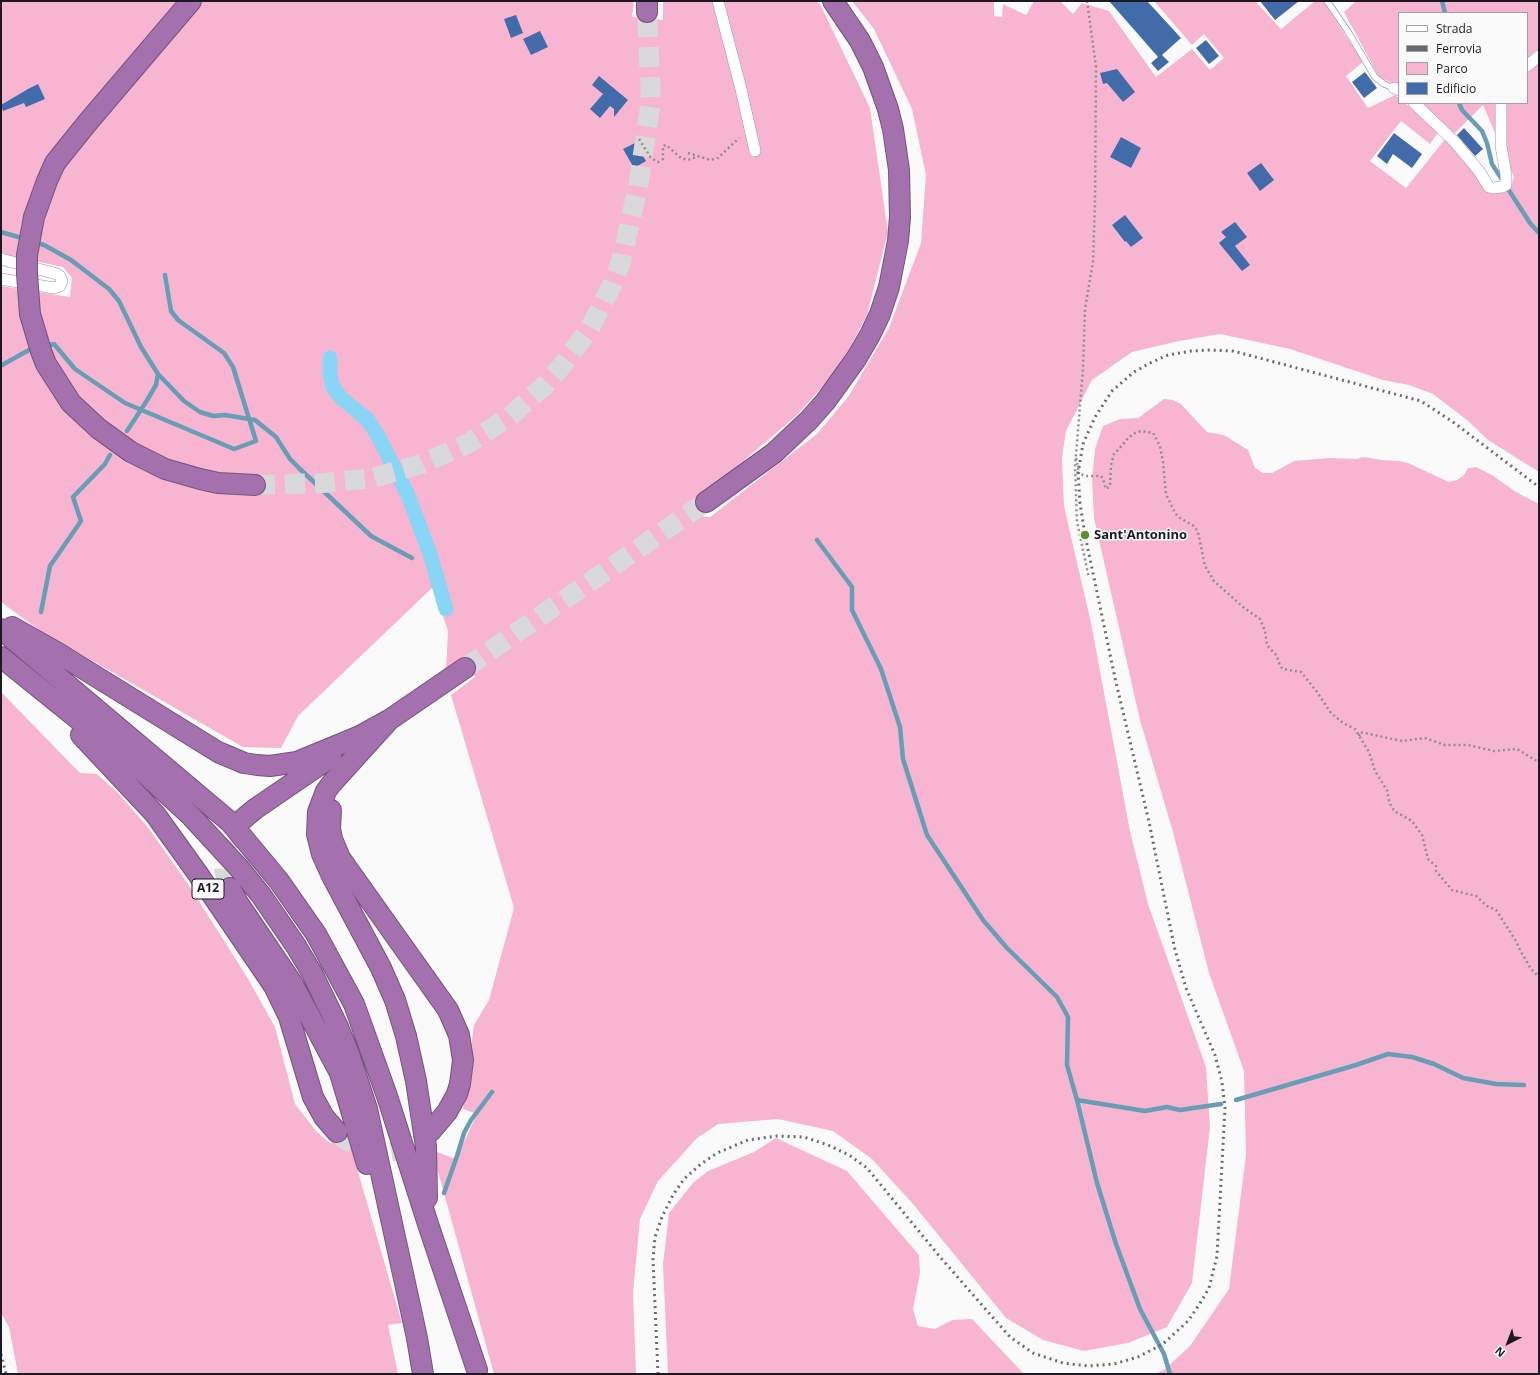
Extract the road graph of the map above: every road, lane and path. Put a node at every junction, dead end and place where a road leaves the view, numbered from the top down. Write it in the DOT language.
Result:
graph roads {
  1 [pos="191,1"];
  2 [pos="718,1"];
  3 [pos="833,1"];
  4 [pos="1087,1"];
  5 [pos="1326,1"];
  6 [pos="1539,56"];
  7 [pos="1528,65"];
  8 [pos="1397,89"];
  9 [pos="1415,104"];
  10 [pos="1501,104"];
  11 [pos="749,125"];
  12 [pos="639,139"];
  13 [pos="755,151"];
  14 [pos="688,153"];
  15 [pos="699,156"];
  16 [pos="1,259"];
  17 [pos="1,279"];
  18 [pos="1076,458"];
  19 [pos="255,485"];
  20 [pos="706,502"];
  21 [pos="1089,578"];
  22 [pos="1,621"];
  23 [pos="1,630"];
  24 [pos="1,656"];
  25 [pos="465,668"];
  26 [pos="28,678"];
  27 [pos="389,720"];
  28 [pos="360,736"];
  29 [pos="1359,736"];
  30 [pos="1539,761"];
  31 [pos="350,762"];
  32 [pos="243,819"];
  33 [pos="230,888"];
  34 [pos="1539,977"];
  35 [pos="431,1130"];
  36 [pos="337,1132"];
  37 [pos="428,1224"];
  38 [pos="409,1306"];
  39 [pos="477,1370"];
  40 [pos="423,1374"];
  1 -- 19 [label="highway, bridge"];
  2 -- 11 [label="street"];
  3 -- 20 [label="highway"];
  4 -- 18 [label="path"];
  5 -- 8 [label="lane"];
  6 -- 7 [label="street"];
  9 -- 10 [label="street"];
  11 -- 13 [label="street"];
  11 -- 15 [label="path"];
  12 -- 15 [label="path"];
  14 -- 15 [label="path"];
  16 -- 17 [label="street"];
  18 -- 21 [label="path"];
  18 -- 29 [label="path"];
  22 -- 28 [label="highway"];
  23 -- 37 [label="highway"];
  24 -- 26 [label="highway"];
  25 -- 27 [label="highway"];
  26 -- 36 [label="highway, A12"];
  26 -- 38 [label="highway"];
  27 -- 28 [label="highway"];
  27 -- 31 [label="highway"];
  28 -- 32 [label="highway"];
  29 -- 30 [label="path"];
  29 -- 34 [label="path"];
  31 -- 35 [label="highway"];
  31 -- 37 [label="highway"];
  33 -- 38 [label="highway"];
  37 -- 39 [label="highway"];
  38 -- 40 [label="highway"];
}
